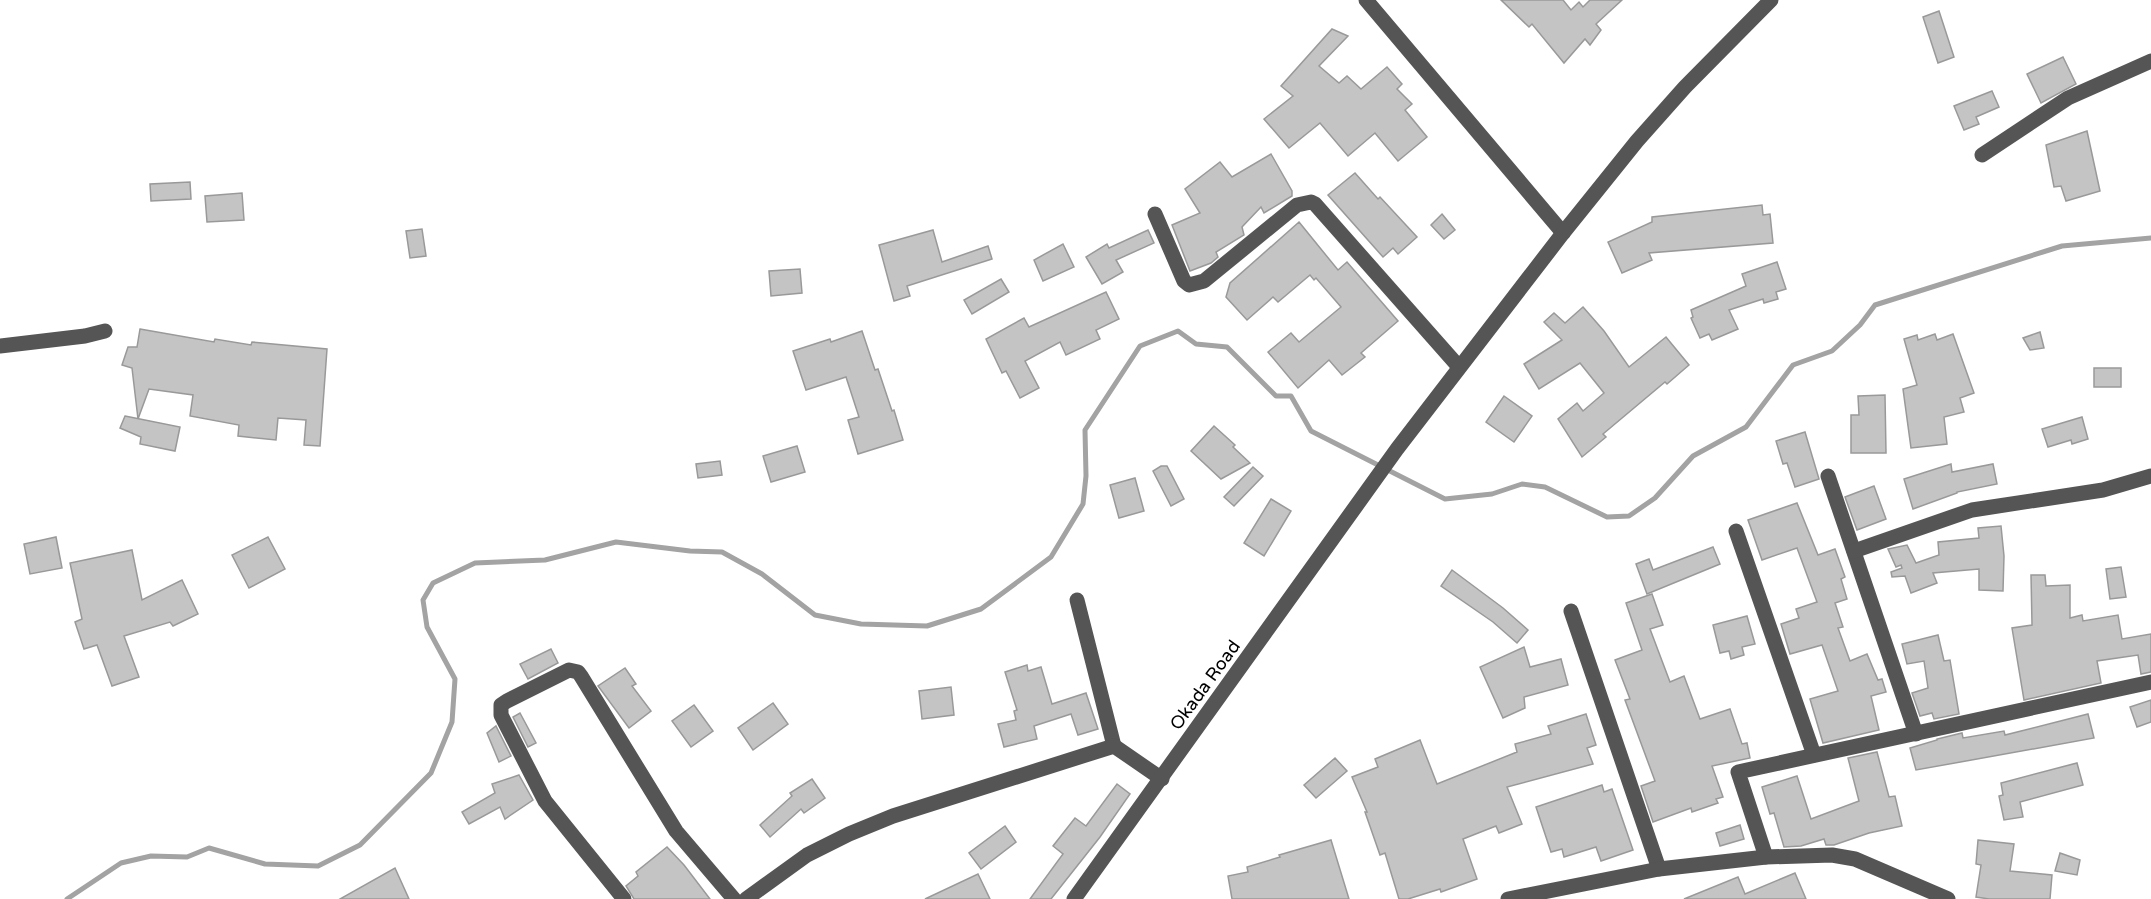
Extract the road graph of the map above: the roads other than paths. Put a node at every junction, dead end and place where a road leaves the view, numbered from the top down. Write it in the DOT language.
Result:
graph roads {
  1 [pos="1366,0"];
  2 [pos="1771,0"];
  3 [pos="2151,61"];
  4 [pos="1982,155"];
  5 [pos="1155,214"];
  6 [pos="1563,233"];
  7 [pos="105,331"];
  8 [pos="0,346"];
  9 [pos="1459,367"];
  10 [pos="1828,476"];
  11 [pos="2151,476"];
  12 [pos="1736,531"];
  13 [pos="1854,551"];
  14 [pos="1077,600"];
  15 [pos="1571,611"];
  16 [pos="2151,682"];
  17 [pos="1916,734"];
  18 [pos="1114,747"];
  19 [pos="1814,755"];
  20 [pos="1162,779"];
  21 [pos="1766,857"];
  22 [pos="1659,869"];
  23 [pos="1928,895"];
  24 [pos="624,899"];
  25 [pos="734,899"];
  26 [pos="746,899"];
  27 [pos="1074,899"];
  28 [pos="1508,899"];
  29 [pos="1948,899"];
  1 -- 6 [label="street"];
  2 -- 6 [label="street, Okada Road"];
  3 -- 4 [label="street"];
  5 -- 9 [label="street"];
  6 -- 9 [label="street, Okada Road"];
  7 -- 8 [label="street"];
  9 -- 20 [label="street, Okada Road"];
  10 -- 13 [label="street"];
  11 -- 13 [label="street"];
  12 -- 19 [label="street"];
  13 -- 17 [label="street"];
  14 -- 18 [label="street"];
  15 -- 22 [label="street"];
  16 -- 17 [label="street"];
  17 -- 19 [label="street"];
  18 -- 20 [label="street"];
  18 -- 26 [label="street"];
  19 -- 21 [label="street"];
  20 -- 27 [label="street, Okada Road"];
  21 -- 22 [label="street"];
  21 -- 23 [label="street"];
  22 -- 28 [label="street"];
  23 -- 29 [label="street"];
  24 -- 25 [label="street"];
}
